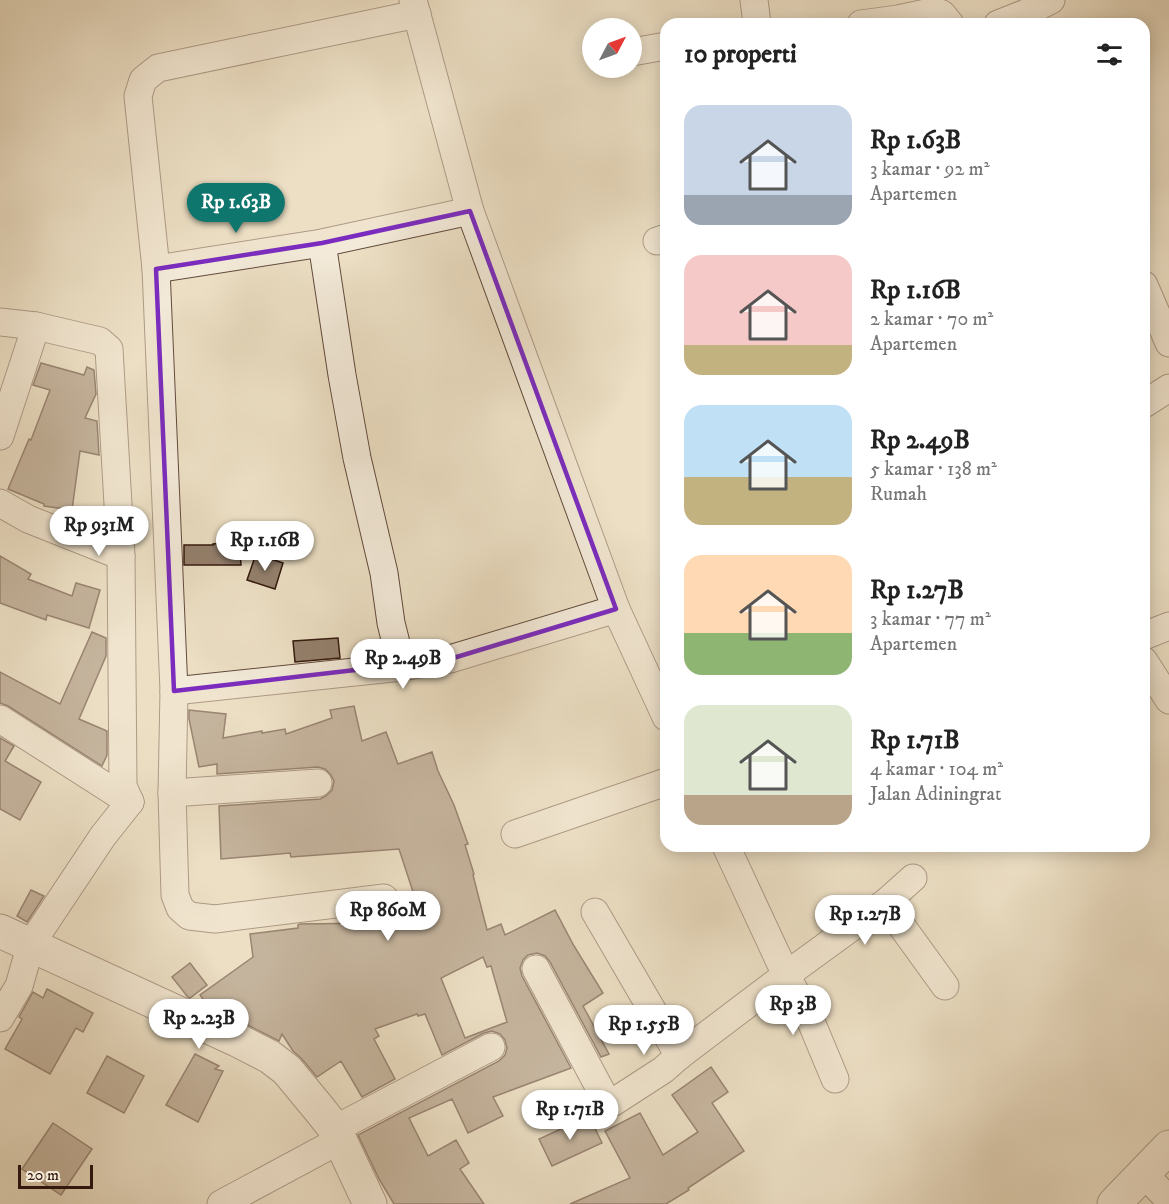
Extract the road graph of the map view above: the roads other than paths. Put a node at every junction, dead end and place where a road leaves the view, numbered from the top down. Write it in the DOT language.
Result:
graph roads {
  1 [pos="754,0"];
  2 [pos="1051,0"];
  3 [pos="415,7"];
  4 [pos="757,18"];
  5 [pos="903,18"];
  6 [pos="945,18"];
  7 [pos="1030,18"];
  8 [pos="660,47"];
  9 [pos="642,50"];
  10 [pos="470,211"];
  11 [pos="322,243"];
  12 [pos="156,269"];
  13 [pos="1150,299"];
  14 [pos="0,322"];
  15 [pos="36,326"];
  16 [pos="1169,343"];
  17 [pos="1169,387"];
  18 [pos="1150,400"];
  19 [pos="0,436"];
  20 [pos="0,503"];
  21 [pos="121,556"];
  22 [pos="616,609"];
  23 [pos="1169,626"];
  24 [pos="1150,634"];
  25 [pos="402,667"];
  26 [pos="1150,670"];
  27 [pos="174,692"];
  28 [pos="1169,700"];
  29 [pos="660,704"];
  30 [pos="0,719"];
  31 [pos="318,783"];
  32 [pos="660,784"];
  33 [pos="172,793"];
  34 [pos="130,802"];
  35 [pos="515,834"];
  36 [pos="729,852"];
  37 [pos="914,878"];
  38 [pos="384,898"];
  39 [pos="885,903"];
  40 [pos="595,912"];
  41 [pos="0,931"];
  42 [pos="31,944"];
  43 [pos="536,969"];
  44 [pos="786,975"];
  45 [pos="945,986"];
  46 [pos="0,1018"];
  47 [pos="491,1047"];
  48 [pos="679,1056"];
  49 [pos="836,1078"];
  50 [pos="338,1135"];
  51 [pos="1169,1147"];
  52 [pos="1143,1173"];
  53 [pos="1169,1200"];
  54 [pos="221,1204"];
  55 [pos="370,1204"];
  56 [pos="1114,1204"];
  1 -- 4 [label="street"];
  2 -- 7 [label="street"];
  3 -- 10 [label="street"];
  3 -- 12 [label="street"];
  5 -- 6 [label="street"];
  8 -- 9 [label="street"];
  10 -- 11 [label="street"];
  10 -- 22 [label="street"];
  11 -- 12 [label="street"];
  11 -- 25 [label="street"];
  12 -- 27 [label="street"];
  13 -- 16 [label="street"];
  14 -- 15 [label="street"];
  15 -- 19 [label="street"];
  15 -- 21 [label="street"];
  17 -- 18 [label="street"];
  20 -- 21 [label="street"];
  21 -- 34 [label="street"];
  22 -- 25 [label="street"];
  22 -- 29 [label="street"];
  23 -- 24 [label="street"];
  25 -- 27 [label="street"];
  26 -- 28 [label="street"];
  27 -- 33 [label="street"];
  30 -- 34 [label="street"];
  31 -- 33 [label="street"];
  32 -- 35 [label="street"];
  33 -- 38 [label="street"];
  34 -- 42 [label="street"];
  36 -- 44 [label="street"];
  37 -- 39 [label="street"];
  39 -- 44 [label="street"];
  39 -- 45 [label="street"];
  40 -- 48 [label="street"];
  41 -- 42 [label="street"];
  42 -- 46 [label="street"];
  42 -- 50 [label="street"];
  43 -- 48 [label="street"];
  44 -- 48 [label="street"];
  44 -- 49 [label="street"];
  47 -- 50 [label="street"];
  50 -- 54 [label="street"];
  50 -- 55 [label="street"];
  51 -- 52 [label="street"];
  52 -- 53 [label="street"];
  52 -- 56 [label="street"];
}
